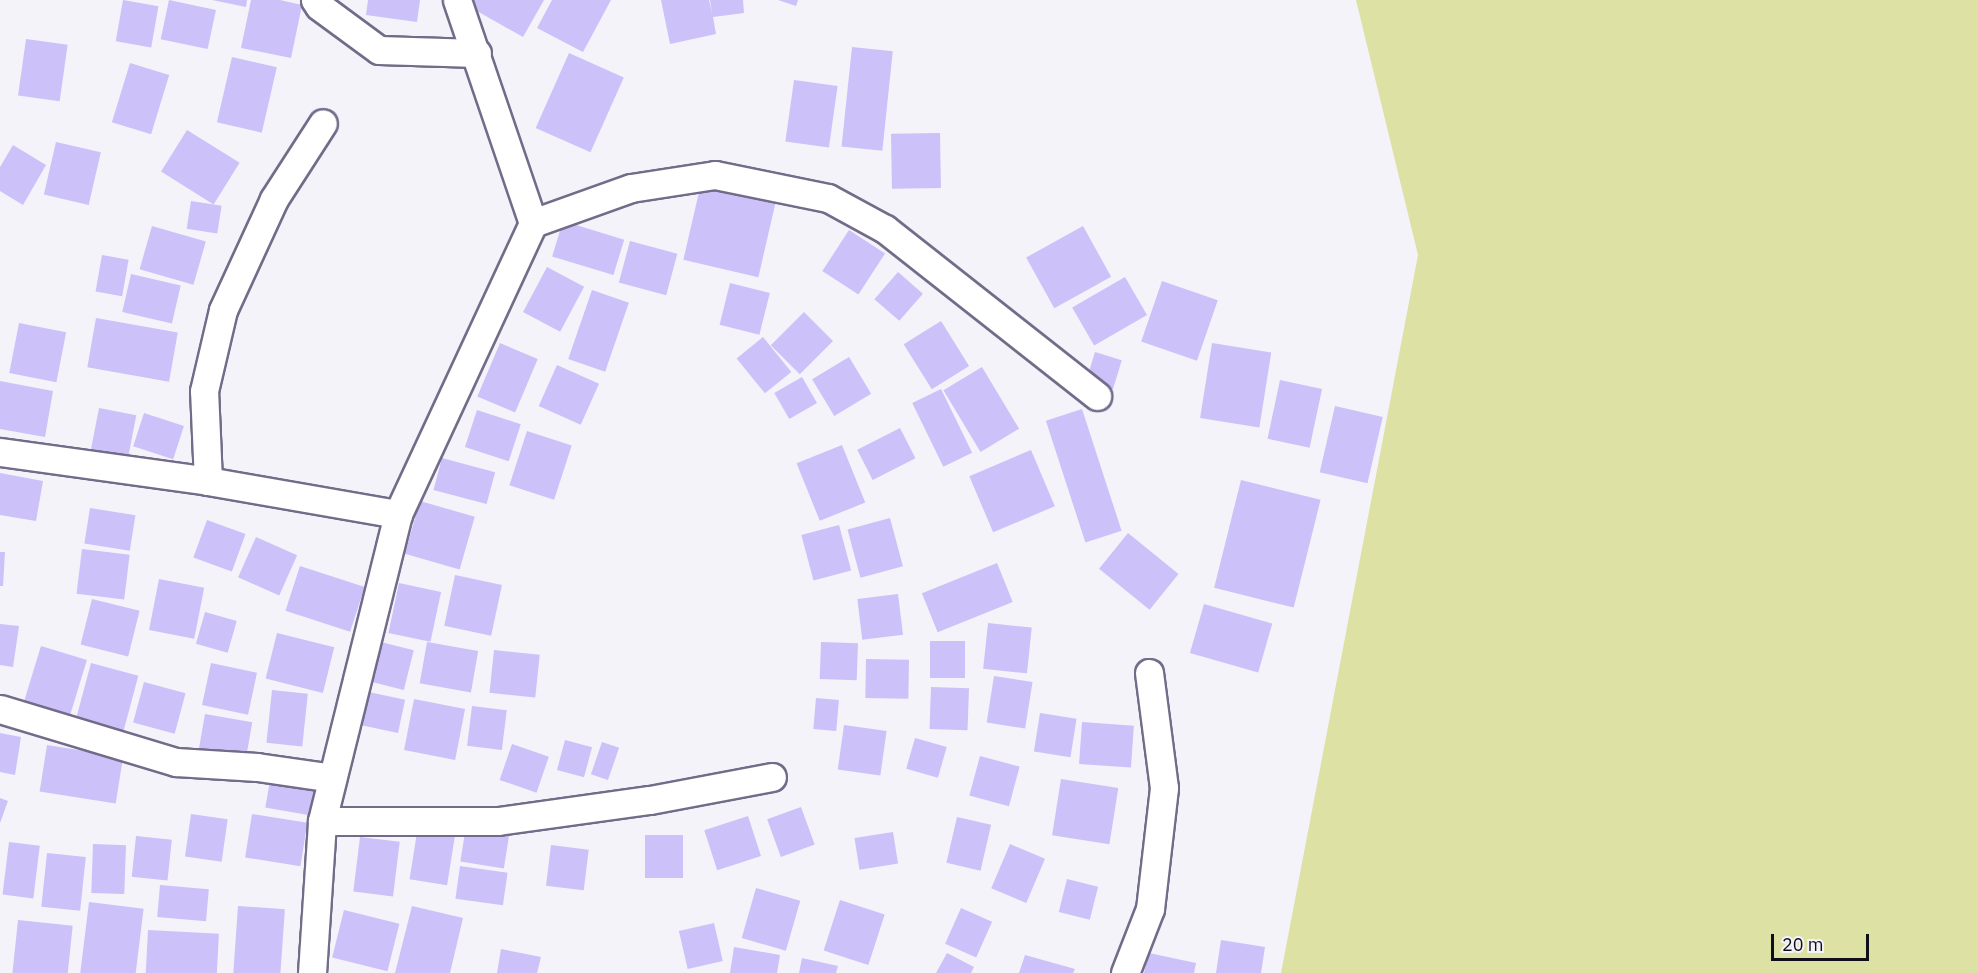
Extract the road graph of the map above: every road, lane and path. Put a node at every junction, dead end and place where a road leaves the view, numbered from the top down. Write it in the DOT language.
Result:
graph roads {
  1 [pos="315,0"];
  2 [pos="457,0"];
  3 [pos="477,53"];
  4 [pos="323,123"];
  5 [pos="533,223"];
  6 [pos="1097,396"];
  7 [pos="0,452"];
  8 [pos="207,481"];
  9 [pos="398,514"];
  10 [pos="1149,673"];
  11 [pos="0,709"];
  12 [pos="772,777"];
  13 [pos="332,778"];
  14 [pos="322,821"];
  15 [pos="312,973"];
  16 [pos="1125,973"];
  1 -- 3 [label="street"];
  2 -- 3 [label="street"];
  3 -- 5 [label="street"];
  4 -- 8 [label="street"];
  5 -- 6 [label="street"];
  5 -- 9 [label="street"];
  7 -- 8 [label="street"];
  8 -- 9 [label="street"];
  9 -- 13 [label="street"];
  10 -- 16 [label="street"];
  11 -- 13 [label="street"];
  12 -- 14 [label="street"];
  13 -- 14 [label="street"];
  14 -- 15 [label="street"];
}
